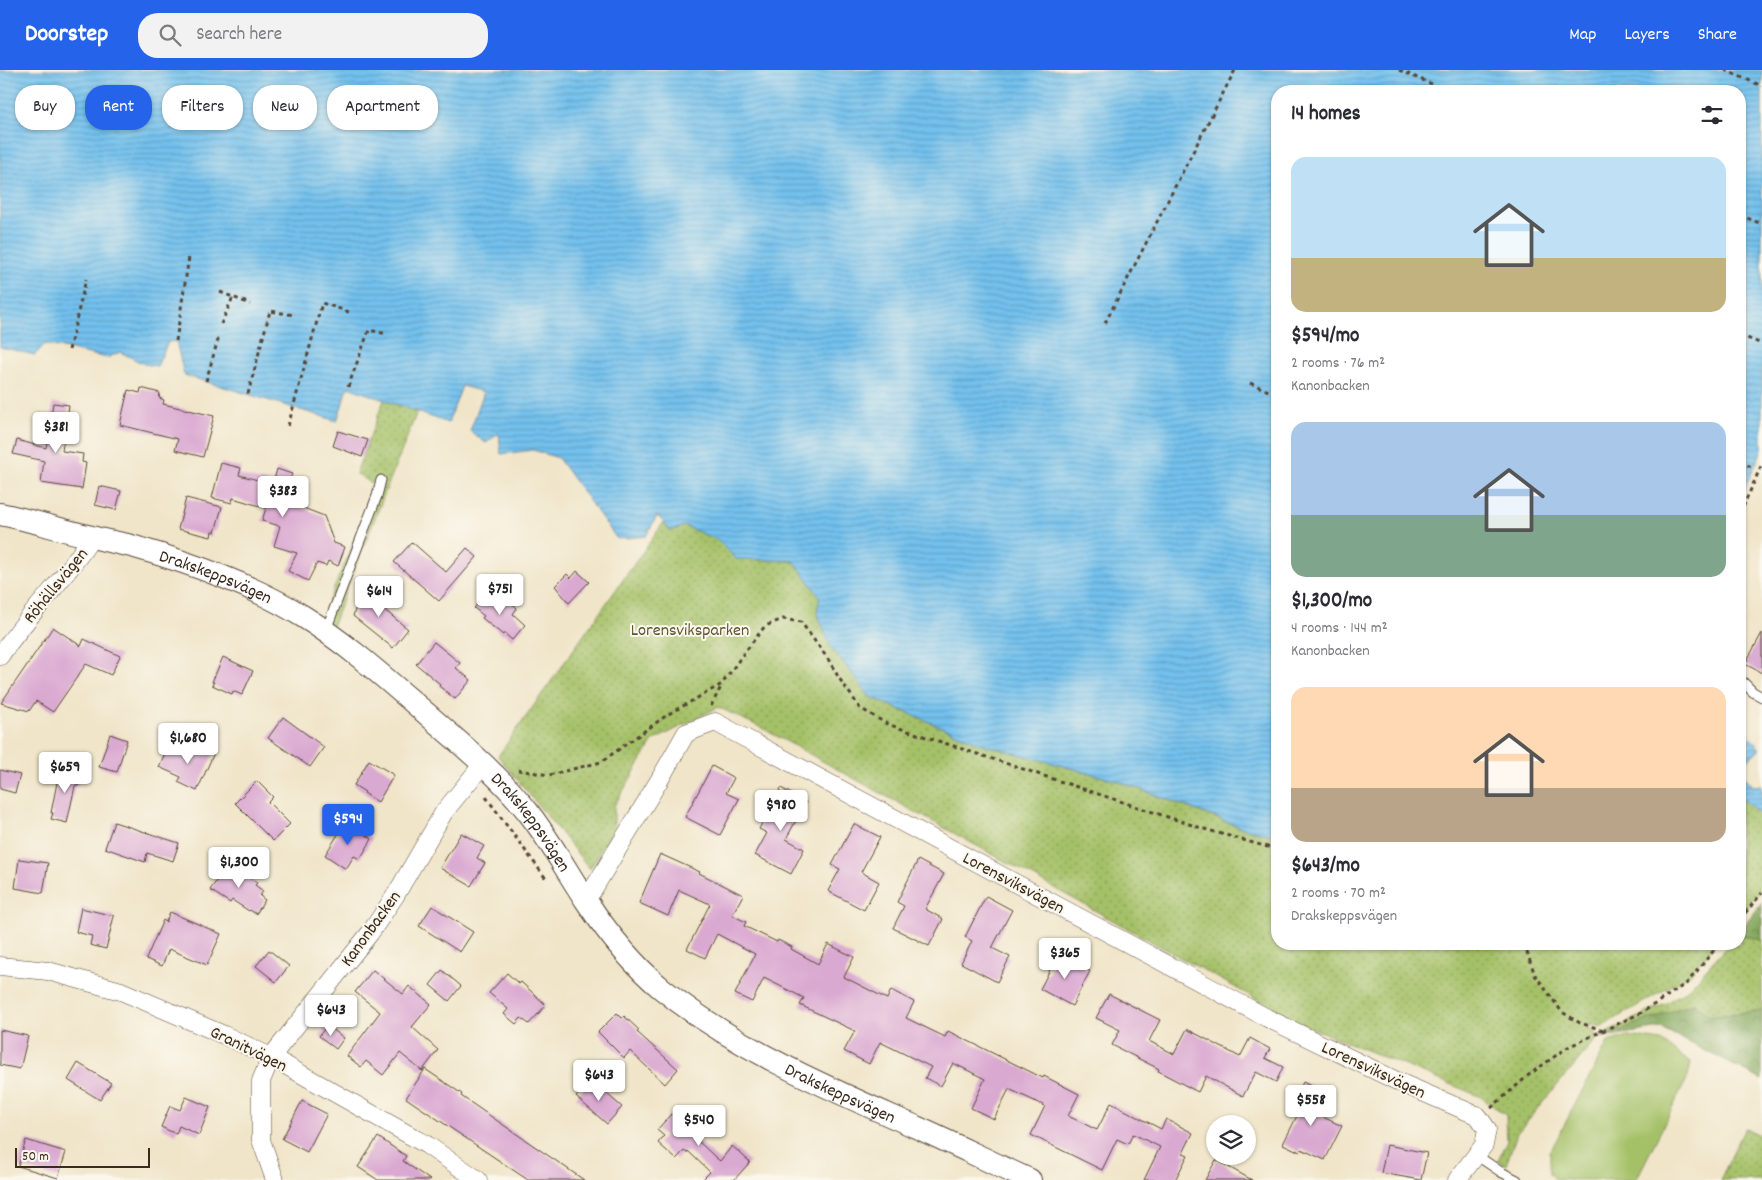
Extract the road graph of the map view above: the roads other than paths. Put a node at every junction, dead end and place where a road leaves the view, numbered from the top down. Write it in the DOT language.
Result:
graph roads {
  1 [pos="381,480"];
  2 [pos="0,514"];
  3 [pos="92,537"];
  4 [pos="325,631"];
  5 [pos="0,656"];
  6 [pos="1746,685"];
  7 [pos="1762,697"];
  8 [pos="477,771"];
  9 [pos="586,901"];
  10 [pos="0,966"];
  11 [pos="271,1057"];
  12 [pos="1476,1155"];
  13 [pos="275,1180"];
  14 [pos="478,1180"];
  15 [pos="1030,1180"];
  16 [pos="1457,1180"];
  17 [pos="1517,1180"];
  1 -- 4 [label="lane"];
  2 -- 3 [label="street, Drakskeppsvägen"];
  3 -- 4 [label="street, Drakskeppsvägen"];
  3 -- 5 [label="street, Röhällsvägen"];
  4 -- 8 [label="street, Drakskeppsvägen"];
  6 -- 7 [label="lane"];
  8 -- 9 [label="street, Drakskeppsvägen"];
  8 -- 11 [label="street, Kanonbacken"];
  9 -- 12 [label="street, Lorensviksvägen"];
  9 -- 15 [label="street, Drakskeppsvägen"];
  10 -- 11 [label="street, Granitvägen"];
  11 -- 13 [label="street, Kanonbacken"];
  11 -- 14 [label="street, Granitvägen"];
  12 -- 16 [label="street"];
  12 -- 17 [label="lane"];
}
